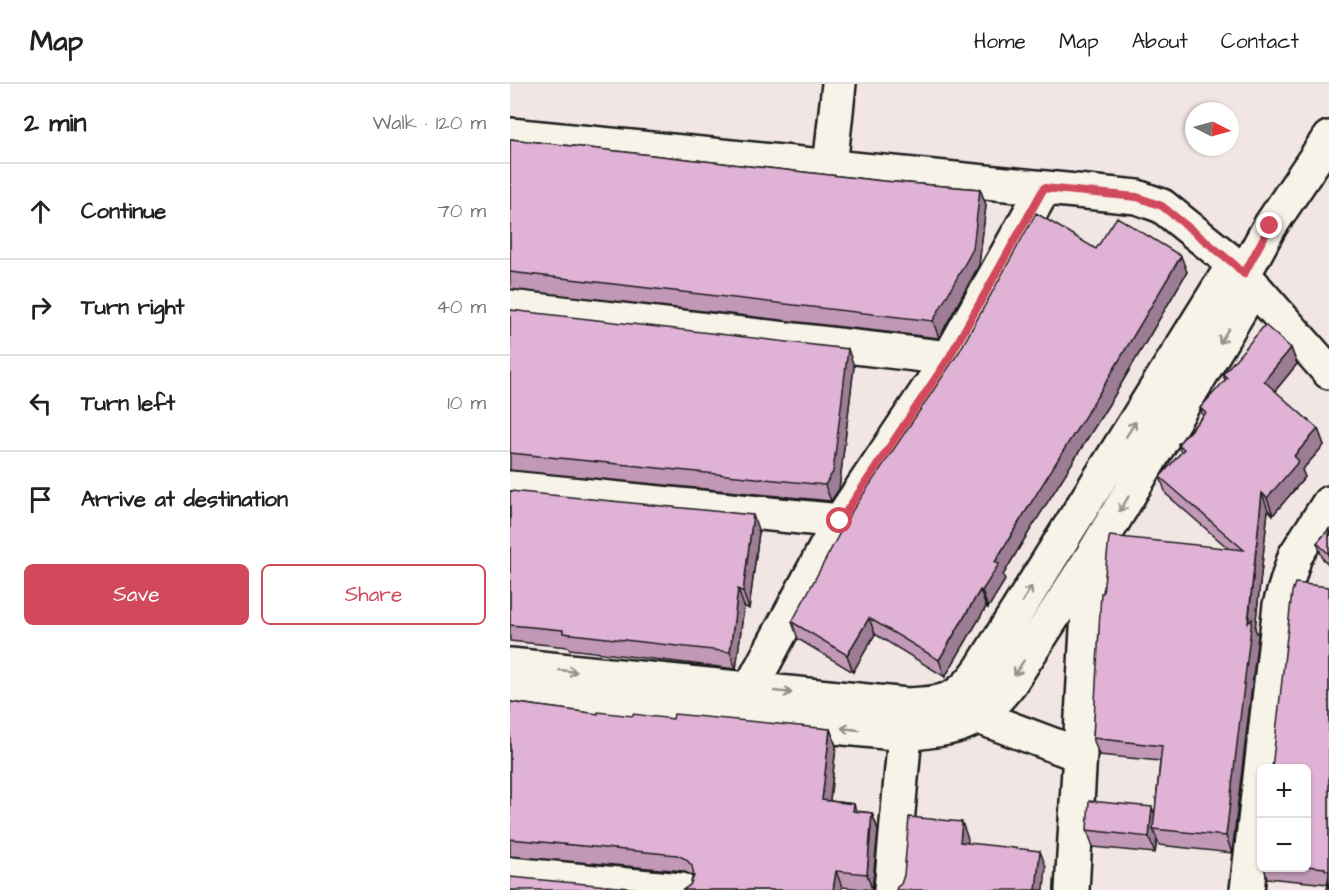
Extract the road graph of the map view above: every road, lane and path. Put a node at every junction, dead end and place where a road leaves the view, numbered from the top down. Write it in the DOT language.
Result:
graph roads {
  1 [pos="839,84"];
  2 [pos="510,135"];
  3 [pos="1329,138"];
  4 [pos="830,167"];
  5 [pos="1044,188"];
  6 [pos="1244,275"];
  7 [pos="510,307"];
  8 [pos="949,358"];
  9 [pos="1329,372"];
  10 [pos="510,488"];
  11 [pos="1329,503"];
  12 [pos="840,521"];
  13 [pos="1091,558"];
  14 [pos="510,665"];
  15 [pos="750,689"];
  16 [pos="510,695"];
  17 [pos="979,717"];
  18 [pos="906,720"];
  19 [pos="1080,755"];
  20 [pos="510,874"];
  21 [pos="681,890"];
  22 [pos="891,890"];
  23 [pos="1072,890"];
  24 [pos="1246,890"];
  1 -- 4 [label="street"];
  2 -- 4 [label="street"];
  3 -- 6 [label="street"];
  4 -- 5 [label="street"];
  5 -- 6 [label="street"];
  5 -- 8 [label="street"];
  6 -- 9 [label="street"];
  6 -- 13 [label="street, one-way"];
  18 -- 6 [label="street, one-way"];
  7 -- 8 [label="street"];
  8 -- 12 [label="street"];
  10 -- 12 [label="street"];
  11 -- 24 [label="street"];
  12 -- 15 [label="street"];
  13 -- 17 [label="street, one-way"];
  13 -- 19 [label="street"];
  14 -- 15 [label="street, one-way"];
  15 -- 18 [label="street, one-way"];
  18 -- 16 [label="street, one-way"];
  17 -- 18 [label="street"];
  17 -- 19 [label="street"];
  18 -- 22 [label="street"];
  19 -- 23 [label="street"];
  20 -- 21 [label="street"];
}
